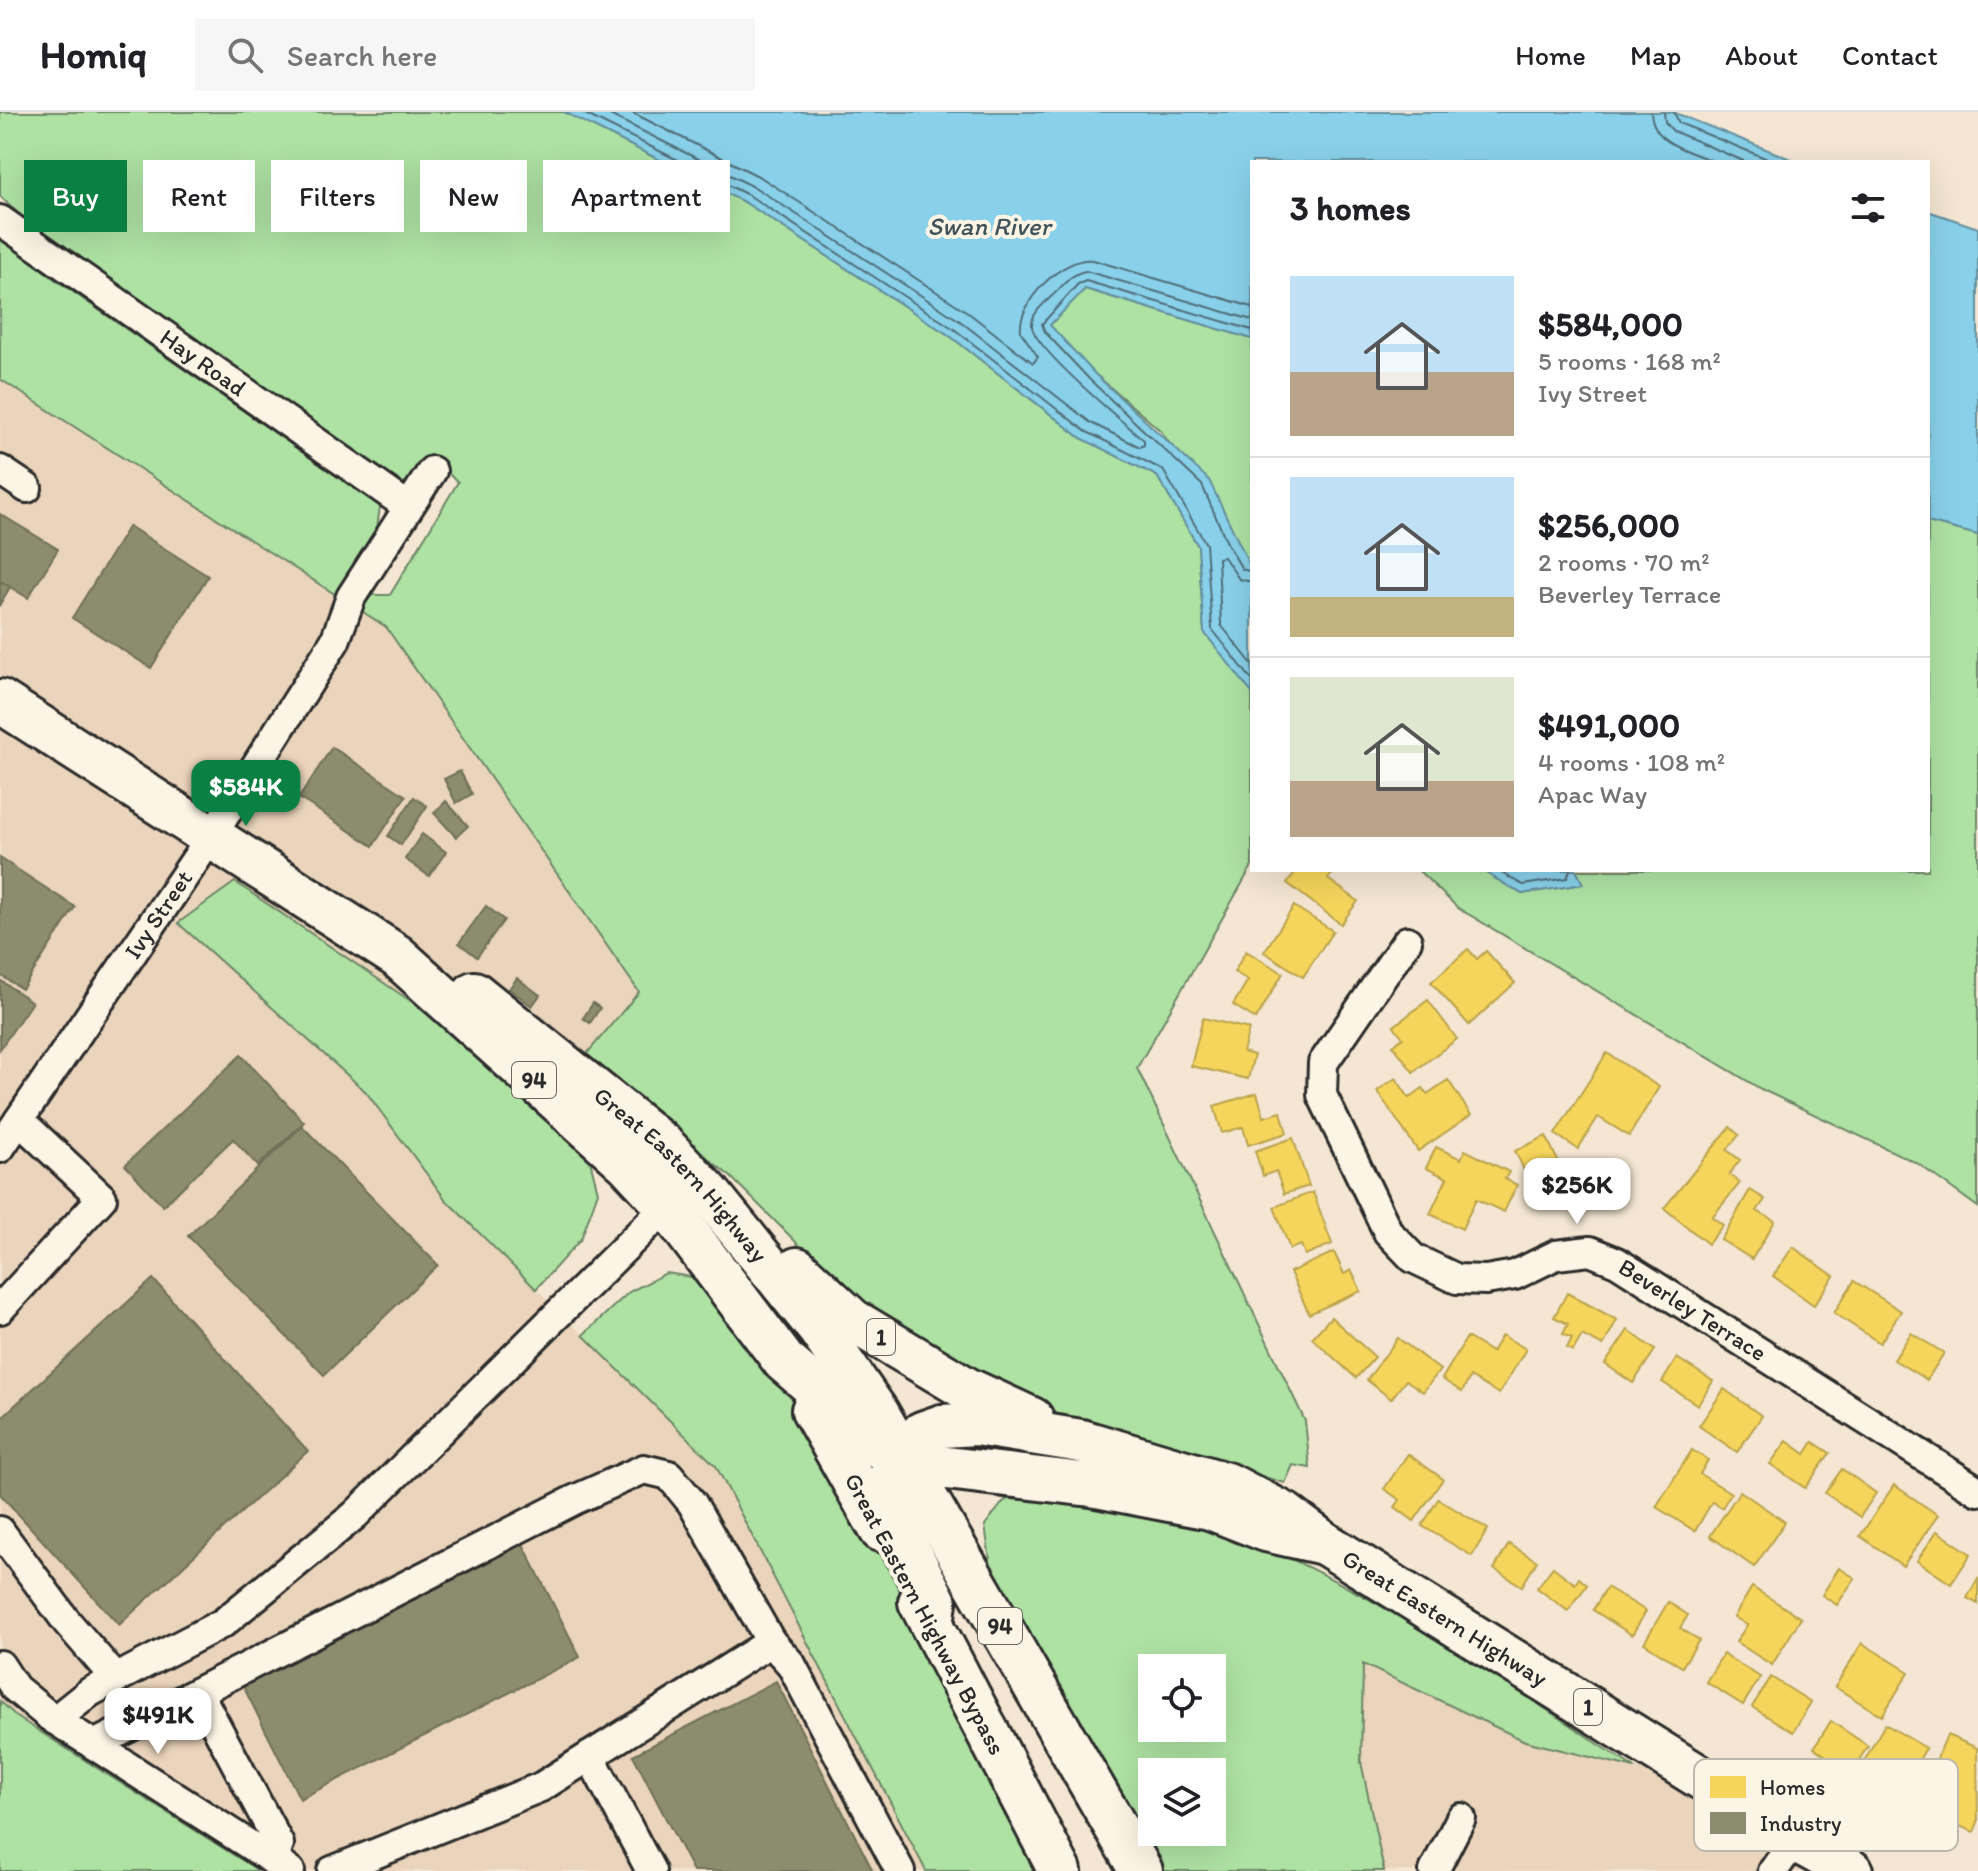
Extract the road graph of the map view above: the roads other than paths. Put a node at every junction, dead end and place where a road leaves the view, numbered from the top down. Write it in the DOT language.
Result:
graph roads {
  1 [pos="0,220"];
  2 [pos="0,470"];
  3 [pos="432,471"];
  4 [pos="27,488"];
  5 [pos="407,506"];
  6 [pos="0,701"];
  7 [pos="211,837"];
  8 [pos="1407,941"];
  9 [pos="397,956"];
  10 [pos="19,1120"];
  11 [pos="0,1148"];
  12 [pos="708,1192"];
  13 [pos="667,1206"];
  14 [pos="0,1309"];
  15 [pos="784,1361"];
  16 [pos="1081,1441"];
  17 [pos="902,1456"];
  18 [pos="1011,1476"];
  19 [pos="1978,1491"];
  20 [pos="0,1531"];
  21 [pos="1324,1543"];
  22 [pos="963,1560"];
  23 [pos="932,1625"];
  24 [pos="771,1642"];
  25 [pos="0,1665"];
  26 [pos="116,1679"];
  27 [pos="198,1692"];
  28 [pos="55,1720"];
  29 [pos="94,1745"];
  30 [pos="590,1756"];
  31 [pos="1694,1773"];
  32 [pos="1461,1818"];
  33 [pos="1784,1856"];
  34 [pos="282,1866"];
  35 [pos="332,1871"];
  36 [pos="651,1871"];
  37 [pos="900,1871"];
  38 [pos="1060,1871"];
  39 [pos="1141,1871"];
  40 [pos="1434,1871"];
  41 [pos="1851,1871"];
  1 -- 5 [label="street, Hay Road"];
  2 -- 4 [label="street"];
  3 -- 5 [label="street, Ivy Street"];
  5 -- 7 [label="street, Ivy Street"];
  6 -- 7 [label="highway, Great Eastern Highway / 94"];
  7 -- 9 [label="highway, Great Eastern Highway / 94"];
  7 -- 10 [label="street, Ivy Street"];
  8 -- 19 [label="street, Beverley Terrace"];
  9 -- 12 [label="highway, Great Eastern Highway / 94"];
  9 -- 13 [label="highway, Great Eastern Highway / 94"];
  10 -- 11 [label="street, Ivy Street"];
  10 -- 14 [label="street"];
  12 -- 16 [label="highway, 1"];
  12 -- 17 [label="highway, Great Eastern Highway / 94"];
  13 -- 15 [label="highway, Great Eastern Highway / 94"];
  13 -- 26 [label="street"];
  15 -- 17 [label="highway, Great Eastern Highway / 1"];
  15 -- 23 [label="highway, Great Eastern Highway Bypass / 94"];
  16 -- 17 [label="highway, Great Eastern Highway"];
  16 -- 21 [label="highway, Great Eastern Highway / 1"];
  17 -- 18 [label="highway, Great Eastern Highway / 1"];
  17 -- 22 [label="highway, 94"];
  17 -- 23 [label="highway, Great Eastern Highway"];
  18 -- 21 [label="highway, Great Eastern Highway / 1"];
  18 -- 22 [label="highway"];
  20 -- 26 [label="street"];
  21 -- 31 [label="highway, Great Eastern Highway / 1"];
  22 -- 39 [label="highway, 94"];
  23 -- 38 [label="highway, Great Eastern Highway Bypass / 94"];
  24 -- 27 [label="street"];
  24 -- 30 [label="street"];
  24 -- 37 [label="street"];
  25 -- 28 [label="street"];
  26 -- 28 [label="street"];
  27 -- 29 [label="street"];
  27 -- 34 [label="street"];
  28 -- 29 [label="street"];
  29 -- 34 [label="street"];
  30 -- 35 [label="street"];
  30 -- 36 [label="street"];
  32 -- 40 [label="street"];
  33 -- 41 [label="highway, Great Eastern Highway / 1"];
}
